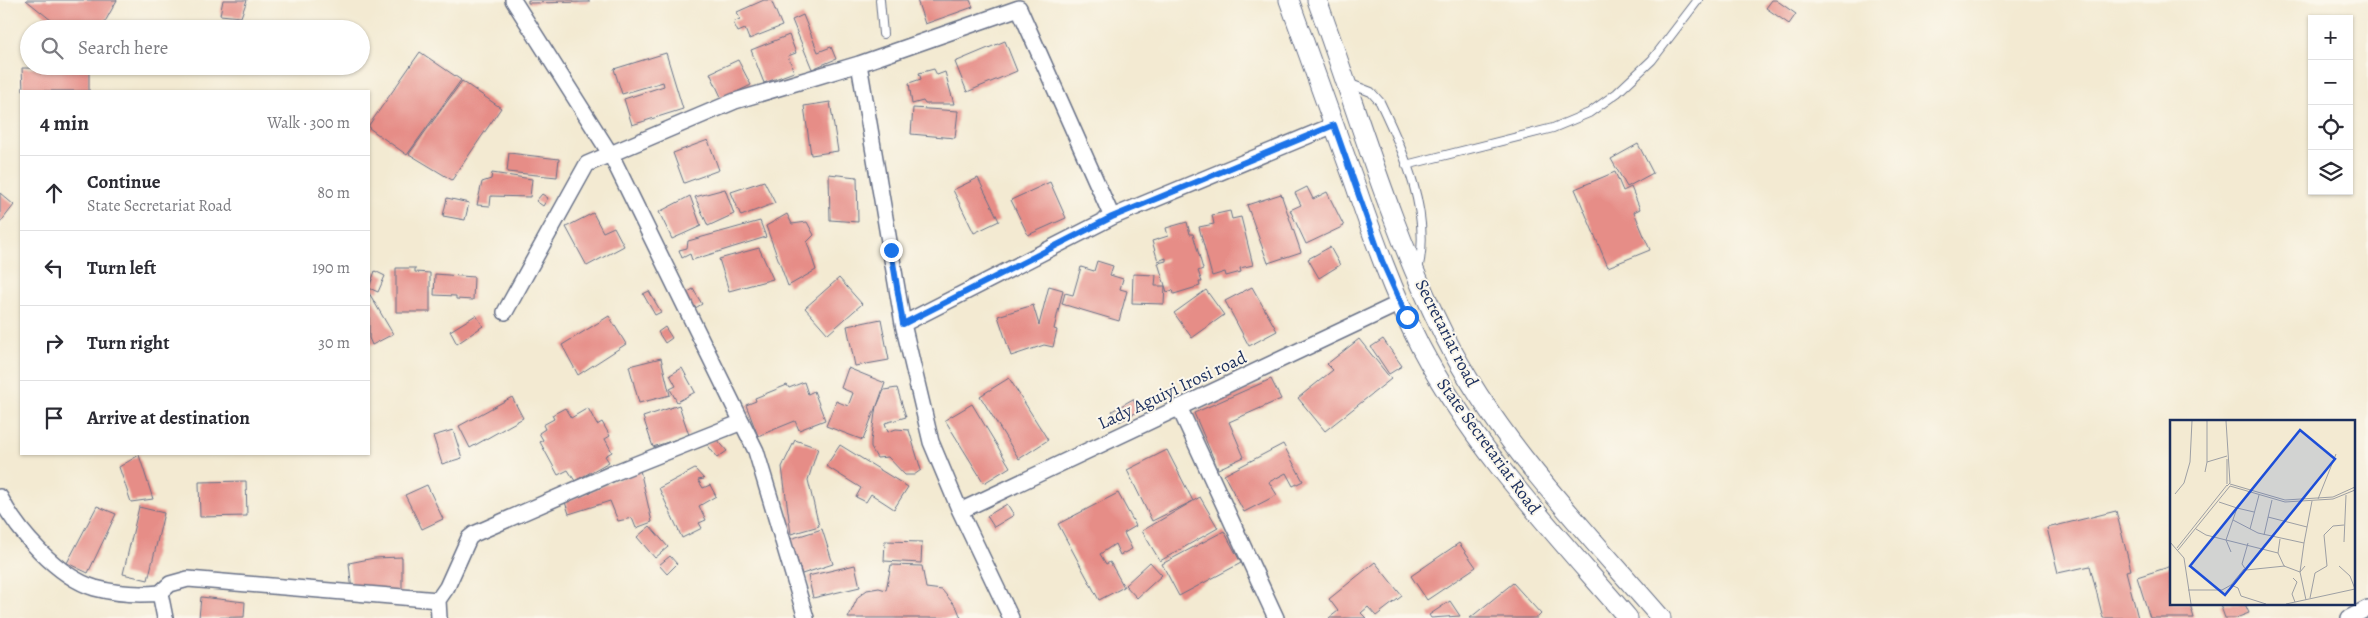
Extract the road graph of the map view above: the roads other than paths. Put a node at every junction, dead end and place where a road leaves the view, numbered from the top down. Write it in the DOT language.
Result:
graph roads {
  1 [pos="513,0"];
  2 [pos="880,0"];
  3 [pos="1289,0"];
  4 [pos="1317,0"];
  5 [pos="1698,0"];
  6 [pos="1017,4"];
  7 [pos="883,34"];
  8 [pos="859,64"];
  9 [pos="1346,82"];
  10 [pos="1334,125"];
  11 [pos="611,155"];
  12 [pos="1406,165"];
  13 [pos="1112,217"];
  14 [pos="1417,275"];
  15 [pos="1400,302"];
  16 [pos="505,312"];
  17 [pos="903,324"];
  18 [pos="1179,407"];
  19 [pos="742,422"];
  20 [pos="0,497"];
  21 [pos="960,511"];
  22 [pos="160,593"];
  23 [pos="438,600"];
  24 [pos="2368,608"];
  25 [pos="165,618"];
  26 [pos="439,618"];
  27 [pos="806,618"];
  28 [pos="1011,618"];
  29 [pos="1276,618"];
  30 [pos="1628,618"];
  31 [pos="1662,618"];
  32 [pos="2349,618"];
  1 -- 11 [label="street"];
  2 -- 7 [label="lane"];
  3 -- 10 [label="street, State Secretariat Road"];
  4 -- 9 [label="street, Secretariat road"];
  5 -- 12 [label="lane"];
  6 -- 8 [label="street"];
  6 -- 13 [label="street"];
  8 -- 11 [label="street"];
  8 -- 17 [label="street"];
  9 -- 12 [label="lane"];
  9 -- 14 [label="street, Secretariat road"];
  10 -- 13 [label="street"];
  10 -- 15 [label="street, State Secretariat Road"];
  11 -- 16 [label="street"];
  11 -- 19 [label="street"];
  12 -- 14 [label="lane"];
  13 -- 17 [label="street"];
  14 -- 31 [label="street, Secretariat road"];
  15 -- 18 [label="street, Lady Aguiyi Irosi road"];
  15 -- 30 [label="street, State Secretariat Road"];
  17 -- 21 [label="street"];
  18 -- 21 [label="street, Lady Aguiyi Irosi road"];
  18 -- 29 [label="street"];
  19 -- 23 [label="street"];
  19 -- 27 [label="street"];
  20 -- 22 [label="street"];
  21 -- 28 [label="street"];
  22 -- 23 [label="street"];
  22 -- 25 [label="street"];
  23 -- 26 [label="street"];
  24 -- 32 [label="street"];
}
